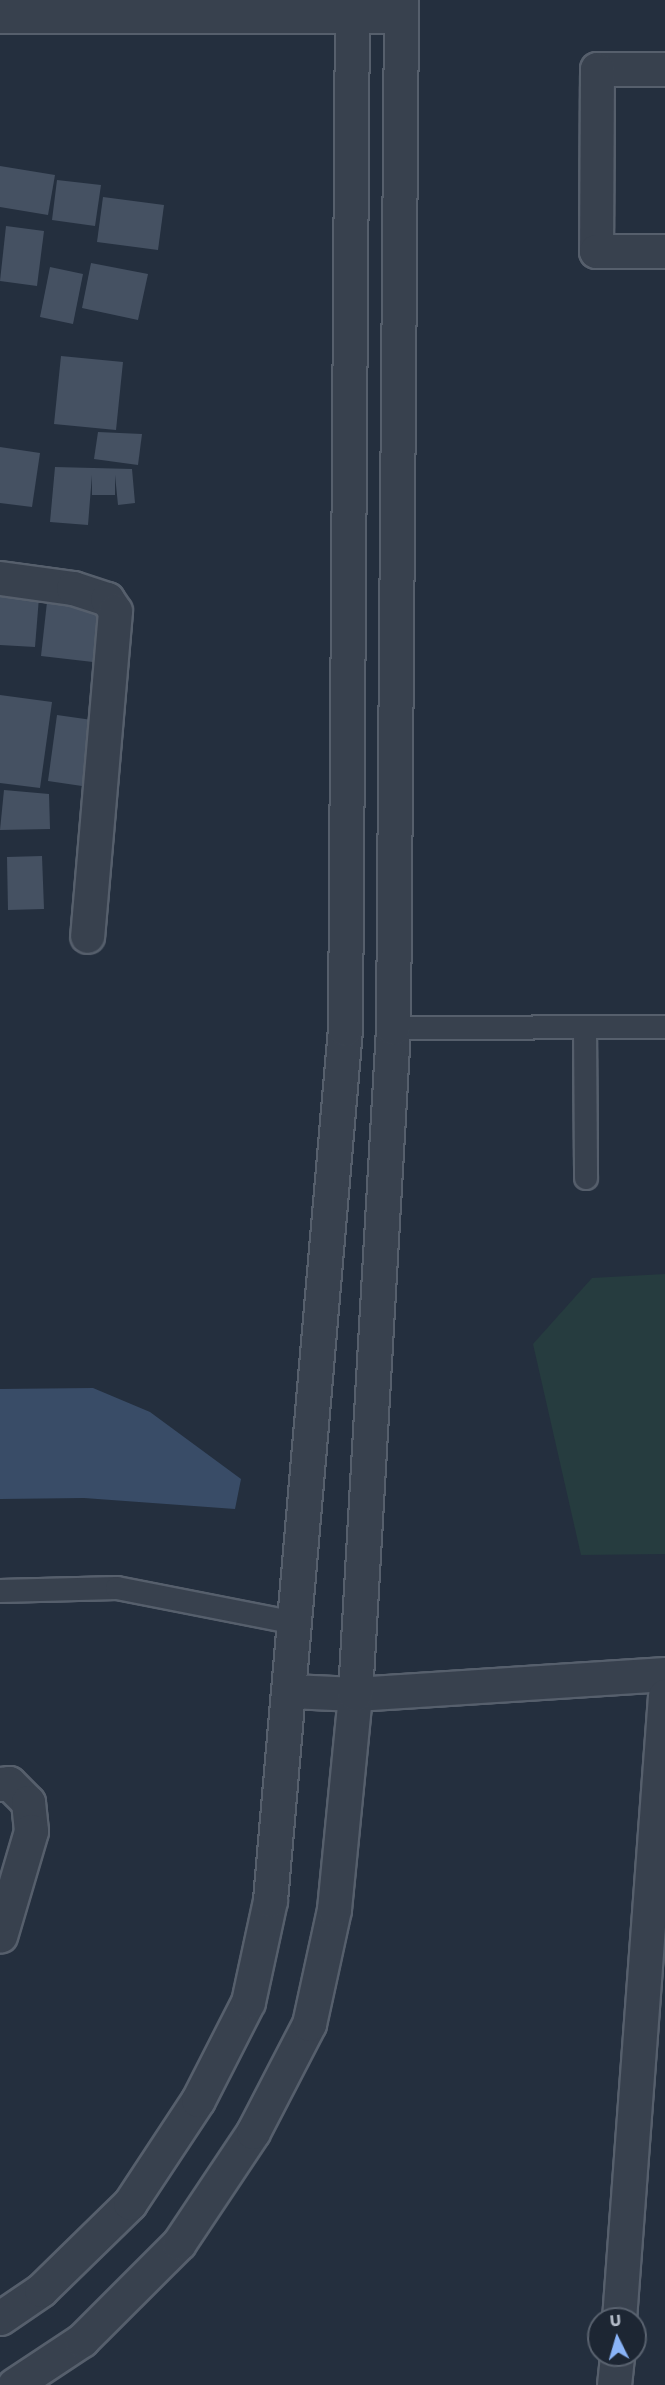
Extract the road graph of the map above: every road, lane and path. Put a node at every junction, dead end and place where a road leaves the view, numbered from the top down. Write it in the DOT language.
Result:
graph roads {
  1 [pos="352,8"];
  2 [pos="401,8"];
  3 [pos="0,16"];
  4 [pos="665,69"];
  5 [pos="665,251"];
  6 [pos="0,578"];
  7 [pos="87,936"];
  8 [pos="585,1027"];
  9 [pos="665,1027"];
  10 [pos="393,1028"];
  11 [pos="585,1178"];
  12 [pos="0,1591"];
  13 [pos="296,1623"];
  14 [pos="665,1674"];
  15 [pos="291,1691"];
  16 [pos="355,1694"];
  17 [pos="665,1696"];
  18 [pos="0,1784"];
  19 [pos="0,1936"];
  20 [pos="620,2307"];
  21 [pos="0,2318"];
  22 [pos="616,2367"];
  23 [pos="14,2385"];
  24 [pos="614,2385"];
  1 -- 2 [label="street"];
  1 -- 3 [label="street"];
  1 -- 13 [label="street"];
  2 -- 10 [label="street"];
  4 -- 5 [label="street"];
  6 -- 7 [label="street"];
  8 -- 9 [label="lane"];
  8 -- 10 [label="lane"];
  8 -- 11 [label="lane"];
  10 -- 16 [label="street"];
  12 -- 13 [label="lane"];
  13 -- 15 [label="street"];
  14 -- 16 [label="street"];
  15 -- 16 [label="street"];
  15 -- 21 [label="street"];
  16 -- 23 [label="street"];
  17 -- 20 [label="street"];
  18 -- 19 [label="street"];
  22 -- 24 [label="street"];
}
